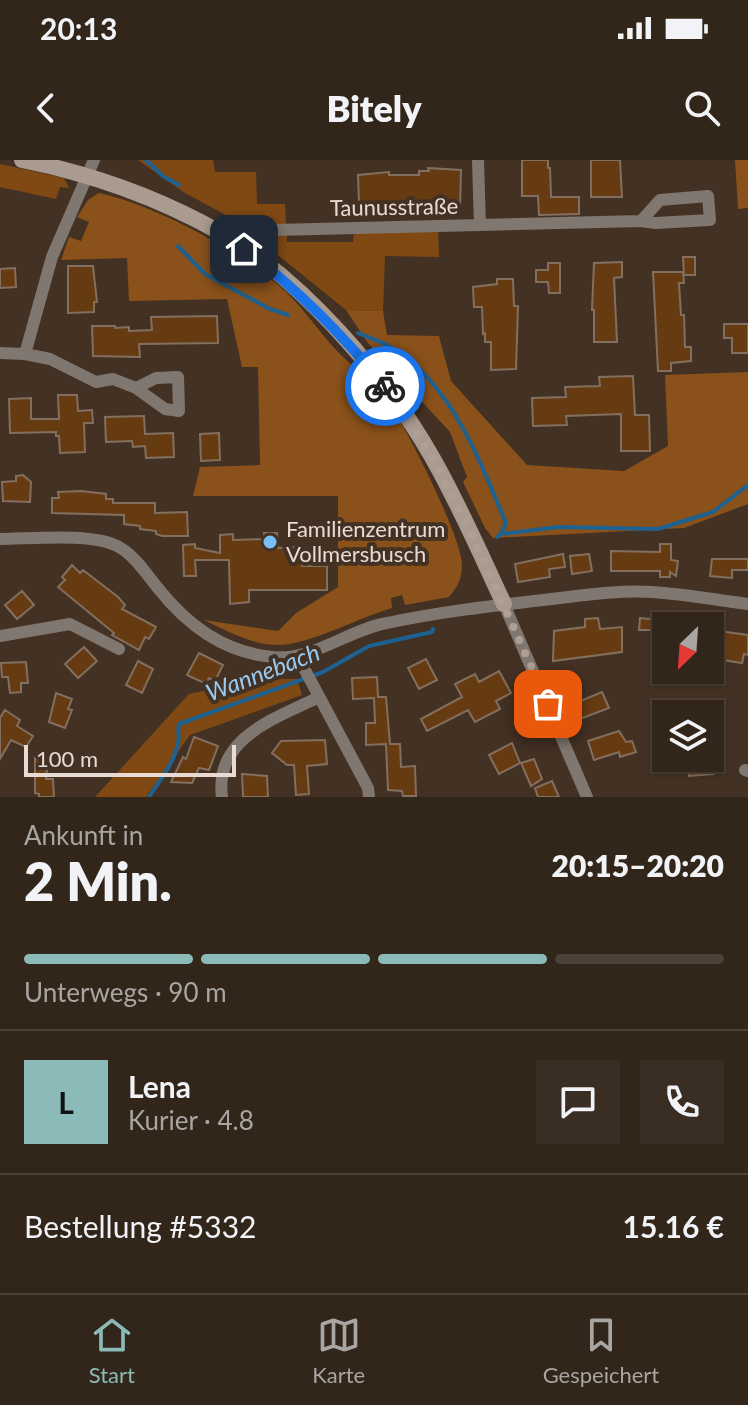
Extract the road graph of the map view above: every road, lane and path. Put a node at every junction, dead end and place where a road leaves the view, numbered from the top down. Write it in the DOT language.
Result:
graph roads {
  1 [pos="22,160"];
  2 [pos="478,160"];
  3 [pos="90,167"];
  4 [pos="641,221"];
  5 [pos="480,225"];
  6 [pos="224,234"];
  7 [pos="0,353"];
  8 [pos="25,354"];
  9 [pos="136,388"];
  10 [pos="0,539"];
  11 [pos="504,604"];
  12 [pos="748,604"];
  13 [pos="0,636"];
  14 [pos="119,649"];
  15 [pos="301,663"];
  16 [pos="316,692"];
  17 [pos="222,797"];
  18 [pos="369,797"];
  19 [pos="587,797"];
  1 -- 3 [label="street"];
  2 -- 5 [label="street, Taunusstraße"];
  3 -- 6 [label="street"];
  3 -- 8 [label="street"];
  4 -- 4 [label="street, Taunusstraße"];
  4 -- 5 [label="street, Taunusstraße"];
  5 -- 6 [label="street, Taunusstraße"];
  6 -- 11 [label="street"];
  7 -- 8 [label="street"];
  8 -- 9 [label="street"];
  10 -- 15 [label="street"];
  11 -- 12 [label="street"];
  11 -- 15 [label="street"];
  11 -- 19 [label="street"];
  13 -- 14 [label="street"];
  15 -- 16 [label="street"];
  16 -- 17 [label="street"];
  16 -- 18 [label="street"];
}
